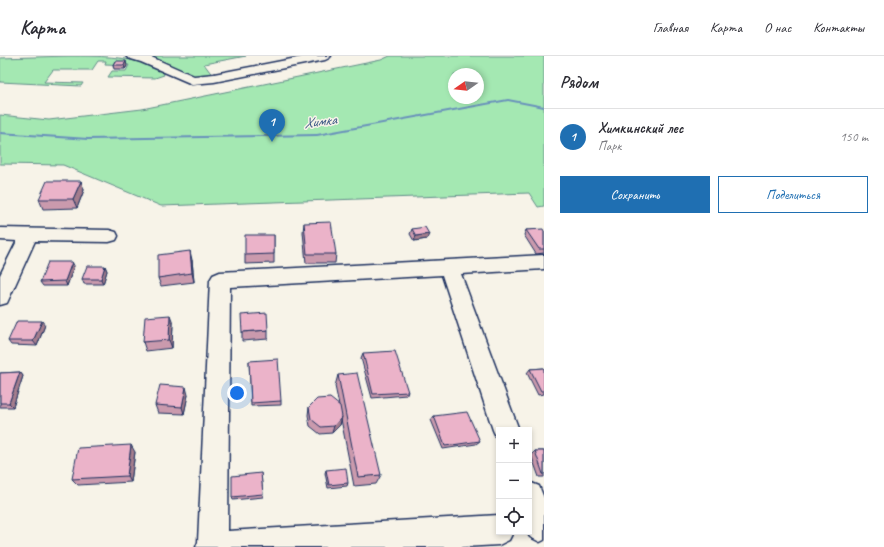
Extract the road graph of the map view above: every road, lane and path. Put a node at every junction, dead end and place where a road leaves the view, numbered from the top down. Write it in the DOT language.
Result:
graph roads {
  1 [pos="132,56"];
  2 [pos="325,56"];
  3 [pos="144,57"];
  4 [pos="0,234"];
  5 [pos="29,234"];
  6 [pos="108,236"];
  7 [pos="544,262"];
  8 [pos="449,267"];
  9 [pos="0,297"];
  10 [pos="505,427"];
  11 [pos="530,499"];
  12 [pos="538,527"];
  13 [pos="496,530"];
  14 [pos="212,547"];
  1 -- 3 [label="street"];
  2 -- 3 [label="street"];
  4 -- 5 [label="street"];
  5 -- 6 [label="street"];
  5 -- 9 [label="street"];
  7 -- 8 [label="street"];
  8 -- 10 [label="street"];
  8 -- 14 [label="street"];
  11 -- 12 [label="street"];
  13 -- 14 [label="street"];
}
